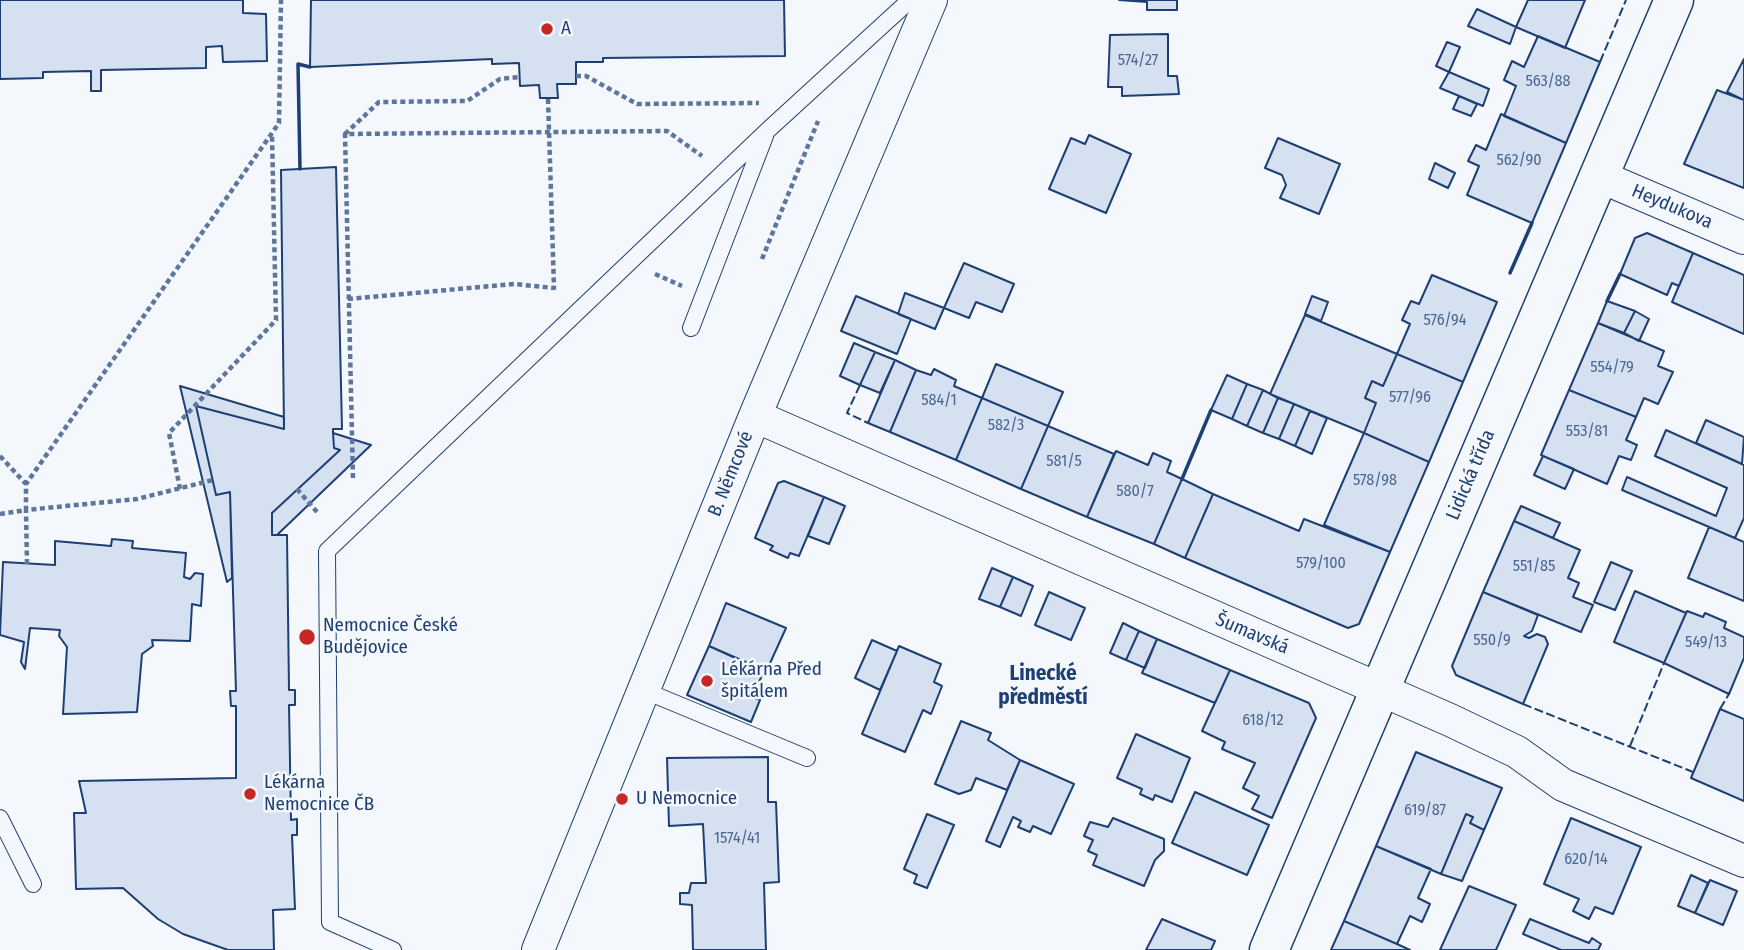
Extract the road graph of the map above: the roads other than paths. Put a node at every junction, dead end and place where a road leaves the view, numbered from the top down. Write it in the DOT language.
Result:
graph roads {
  1 [pos="910,0"];
  2 [pos="932,0"];
  3 [pos="1674,0"];
  4 [pos="768,130"];
  5 [pos="1599,176"];
  6 [pos="1744,238"];
  7 [pos="691,328"];
  8 [pos="755,416"];
  9 [pos="643,690"];
  10 [pos="1380,690"];
  11 [pos="807,758"];
  12 [pos="0,818"];
  13 [pos="1744,861"];
  14 [pos="33,884"];
  15 [pos="393,950"];
  16 [pos="537,950"];
  17 [pos="1269,950"];
  1 -- 4 [label="lane"];
  2 -- 8 [label="street, B. Němcové"];
  3 -- 5 [label="street, Lidická třída"];
  4 -- 7 [label="lane"];
  4 -- 15 [label="lane"];
  5 -- 6 [label="street, Heydukova"];
  5 -- 10 [label="street, Lidická třída"];
  8 -- 9 [label="street, B. Němcové"];
  8 -- 10 [label="street, Šumavská"];
  9 -- 11 [label="lane"];
  9 -- 16 [label="street, B. Němcové"];
  10 -- 13 [label="street, Šumavská"];
  10 -- 17 [label="street, Lidická třída"];
  12 -- 14 [label="lane"];
}
